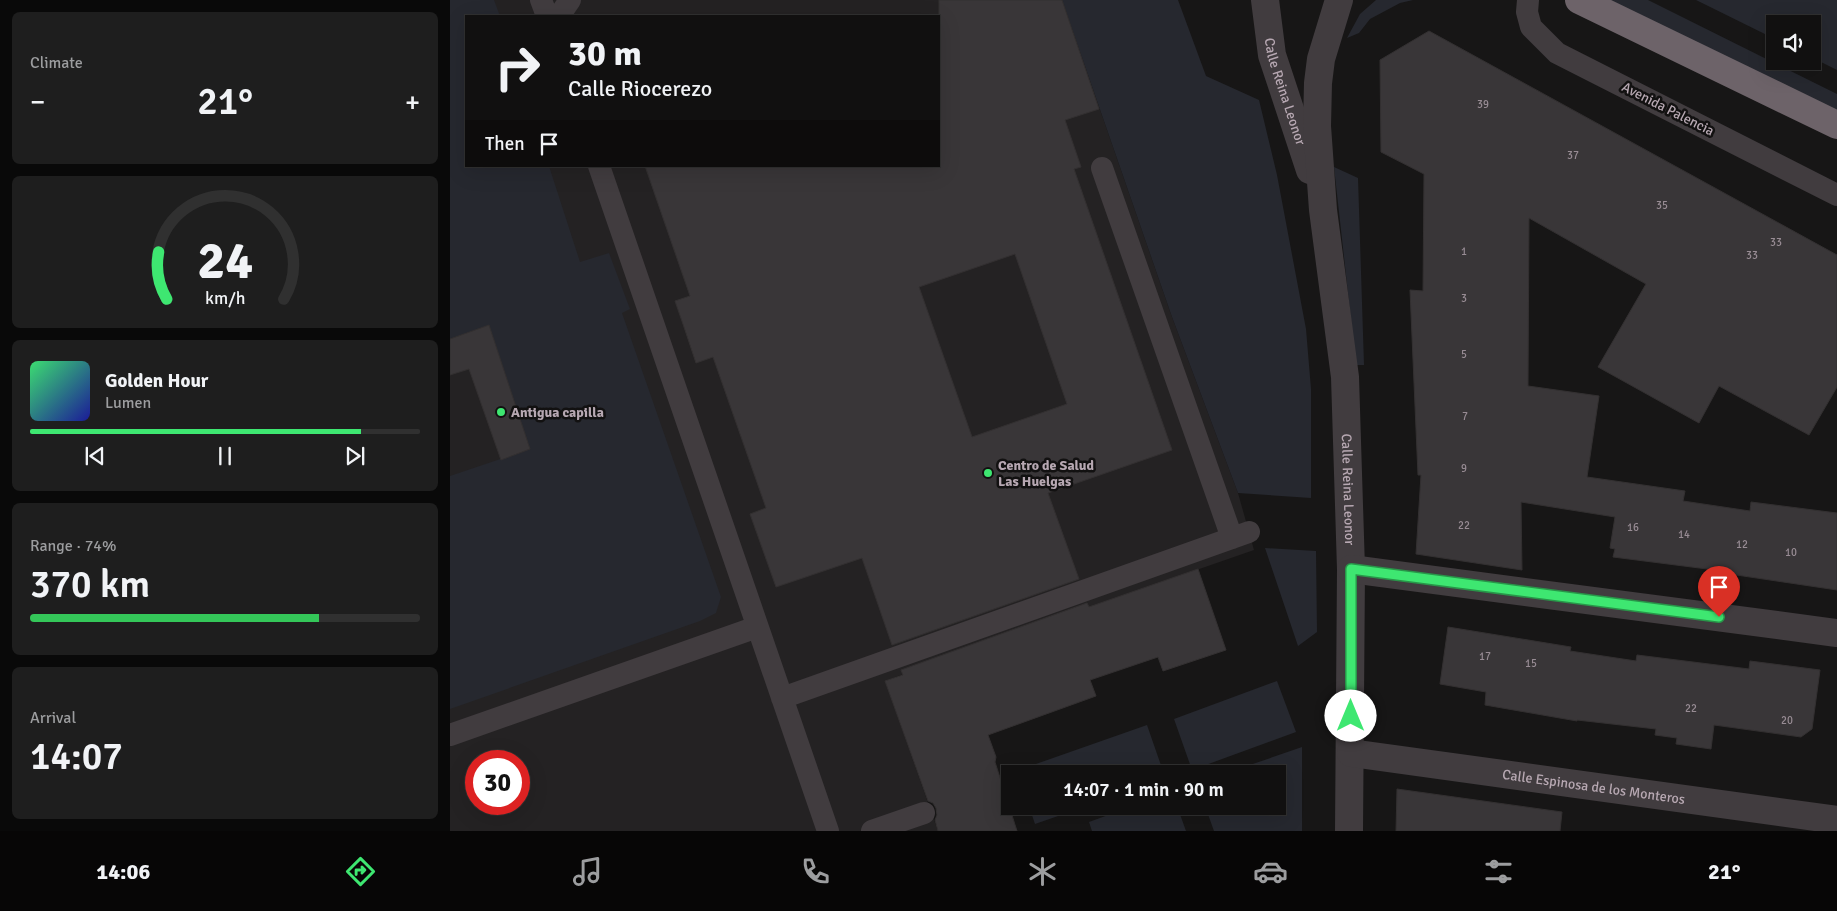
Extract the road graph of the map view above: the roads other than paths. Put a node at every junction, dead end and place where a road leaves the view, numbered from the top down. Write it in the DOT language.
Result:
graph roads {
  1 [pos="541,0"];
  2 [pos="570,0"];
  3 [pos="1265,0"];
  4 [pos="1338,0"];
  5 [pos="1528,0"];
  6 [pos="1579,0"];
  7 [pos="547,15"];
  8 [pos="560,15"];
  9 [pos="1837,125"];
  10 [pos="599,167"];
  11 [pos="1102,168"];
  12 [pos="1837,195"];
  13 [pos="1323,210"];
  14 [pos="1351,569"];
  15 [pos="757,627"];
  16 [pos="1837,633"];
  17 [pos="782,698"];
  18 [pos="450,735"];
  19 [pos="1351,753"];
  20 [pos="924,813"];
  21 [pos="1837,820"];
  22 [pos="828,831"];
  23 [pos="872,831"];
  24 [pos="1349,831"];
  1 -- 7 [label="lane"];
  2 -- 8 [label="lane"];
  3 -- 13 [label="street, Calle Reina Leonor"];
  4 -- 13 [label="street, Calle Reina Leonor"];
  5 -- 12 [label="lane, Avenida Palencia"];
  6 -- 9 [label="highway"];
  10 -- 15 [label="lane"];
  11 -- 17 [label="lane"];
  13 -- 14 [label="street, Calle Reina Leonor"];
  14 -- 16 [label="street"];
  14 -- 19 [label="street, Calle Reina Leonor"];
  15 -- 17 [label="lane"];
  15 -- 18 [label="lane"];
  17 -- 22 [label="lane"];
  19 -- 21 [label="street, Calle Espinosa de los Monteros"];
  19 -- 24 [label="street, Calle Reina Leonor"];
  20 -- 23 [label="lane"];
}
